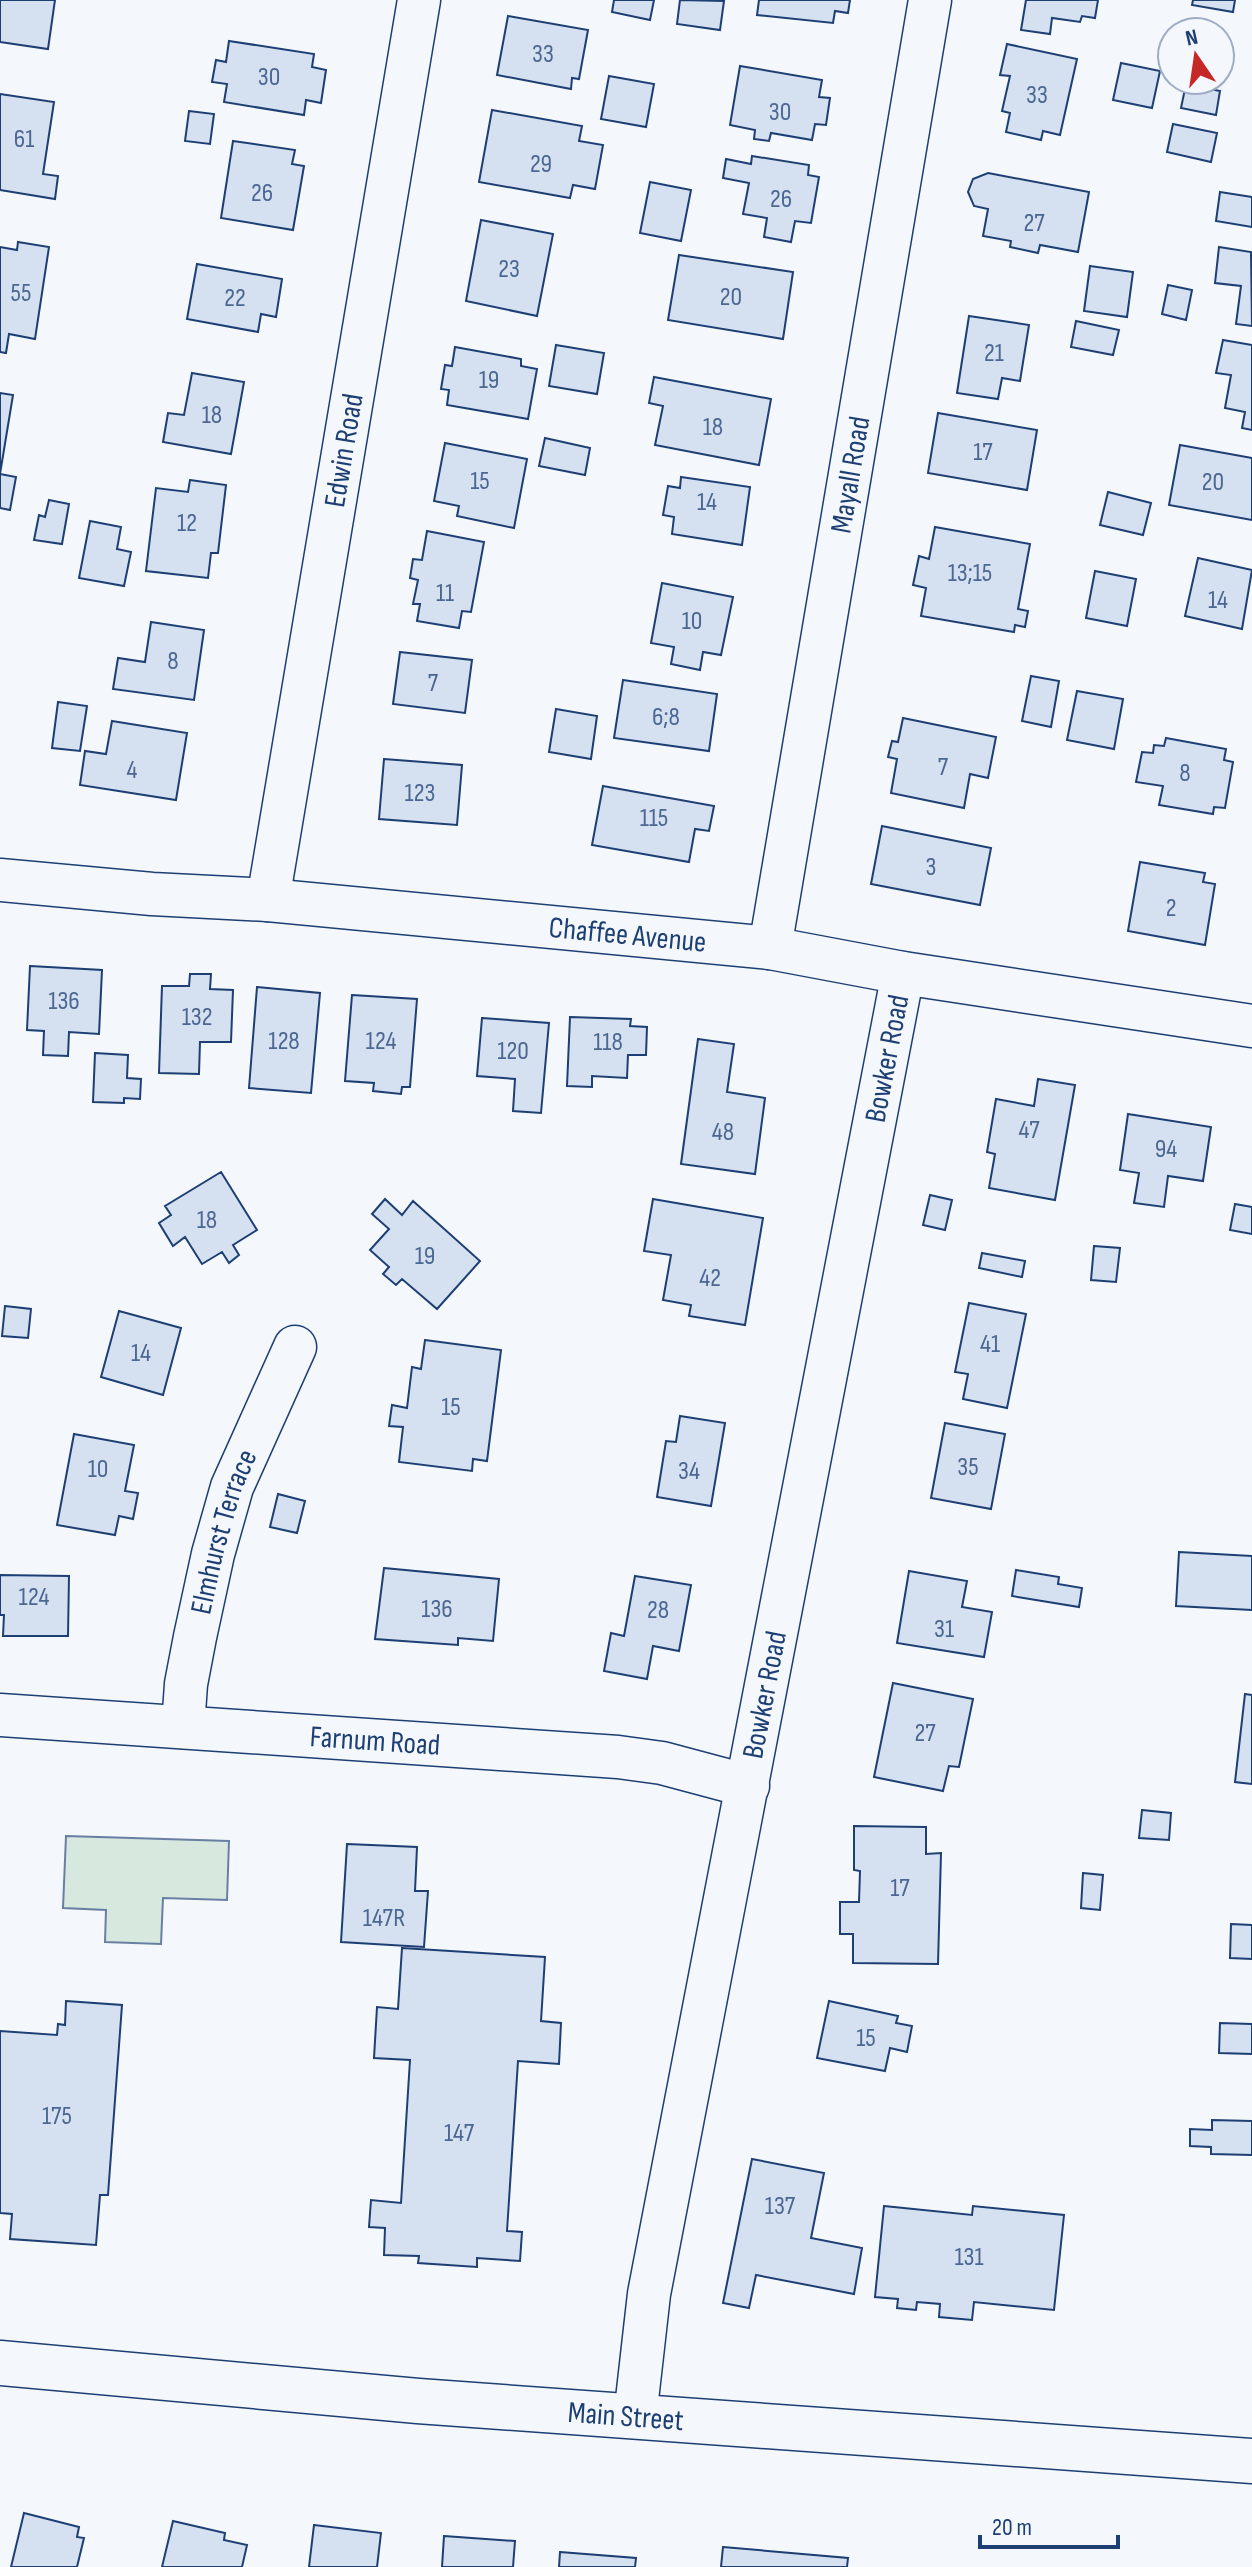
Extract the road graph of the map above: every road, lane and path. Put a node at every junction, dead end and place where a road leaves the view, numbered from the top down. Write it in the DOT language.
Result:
graph roads {
  1 [pos="419,0"];
  2 [pos="930,0"];
  3 [pos="0,880"];
  4 [pos="268,900"];
  5 [pos="770,948"];
  6 [pos="903,973"];
  7 [pos="1252,1026"];
  8 [pos="295,1347"];
  9 [pos="0,1715"];
  10 [pos="183,1727"];
  11 [pos="748,1786"];
  12 [pos="0,2363"];
  13 [pos="635,2417"];
  14 [pos="1252,2461"];
  1 -- 4 [label="street, Edwin Road"];
  2 -- 5 [label="street, Mayall Road"];
  3 -- 4 [label="street, Chaffee Avenue"];
  4 -- 5 [label="street, Chaffee Avenue"];
  5 -- 6 [label="street, Chaffee Avenue"];
  6 -- 7 [label="street, Chaffee Avenue"];
  6 -- 11 [label="street, Bowker Road"];
  8 -- 10 [label="street, Elmhurst Terrace"];
  9 -- 10 [label="street, Farnum Road"];
  10 -- 11 [label="street, Farnum Road"];
  11 -- 13 [label="street, Bowker Road"];
  12 -- 13 [label="main road, Main Street"];
  13 -- 14 [label="main road, Main Street"];
}
